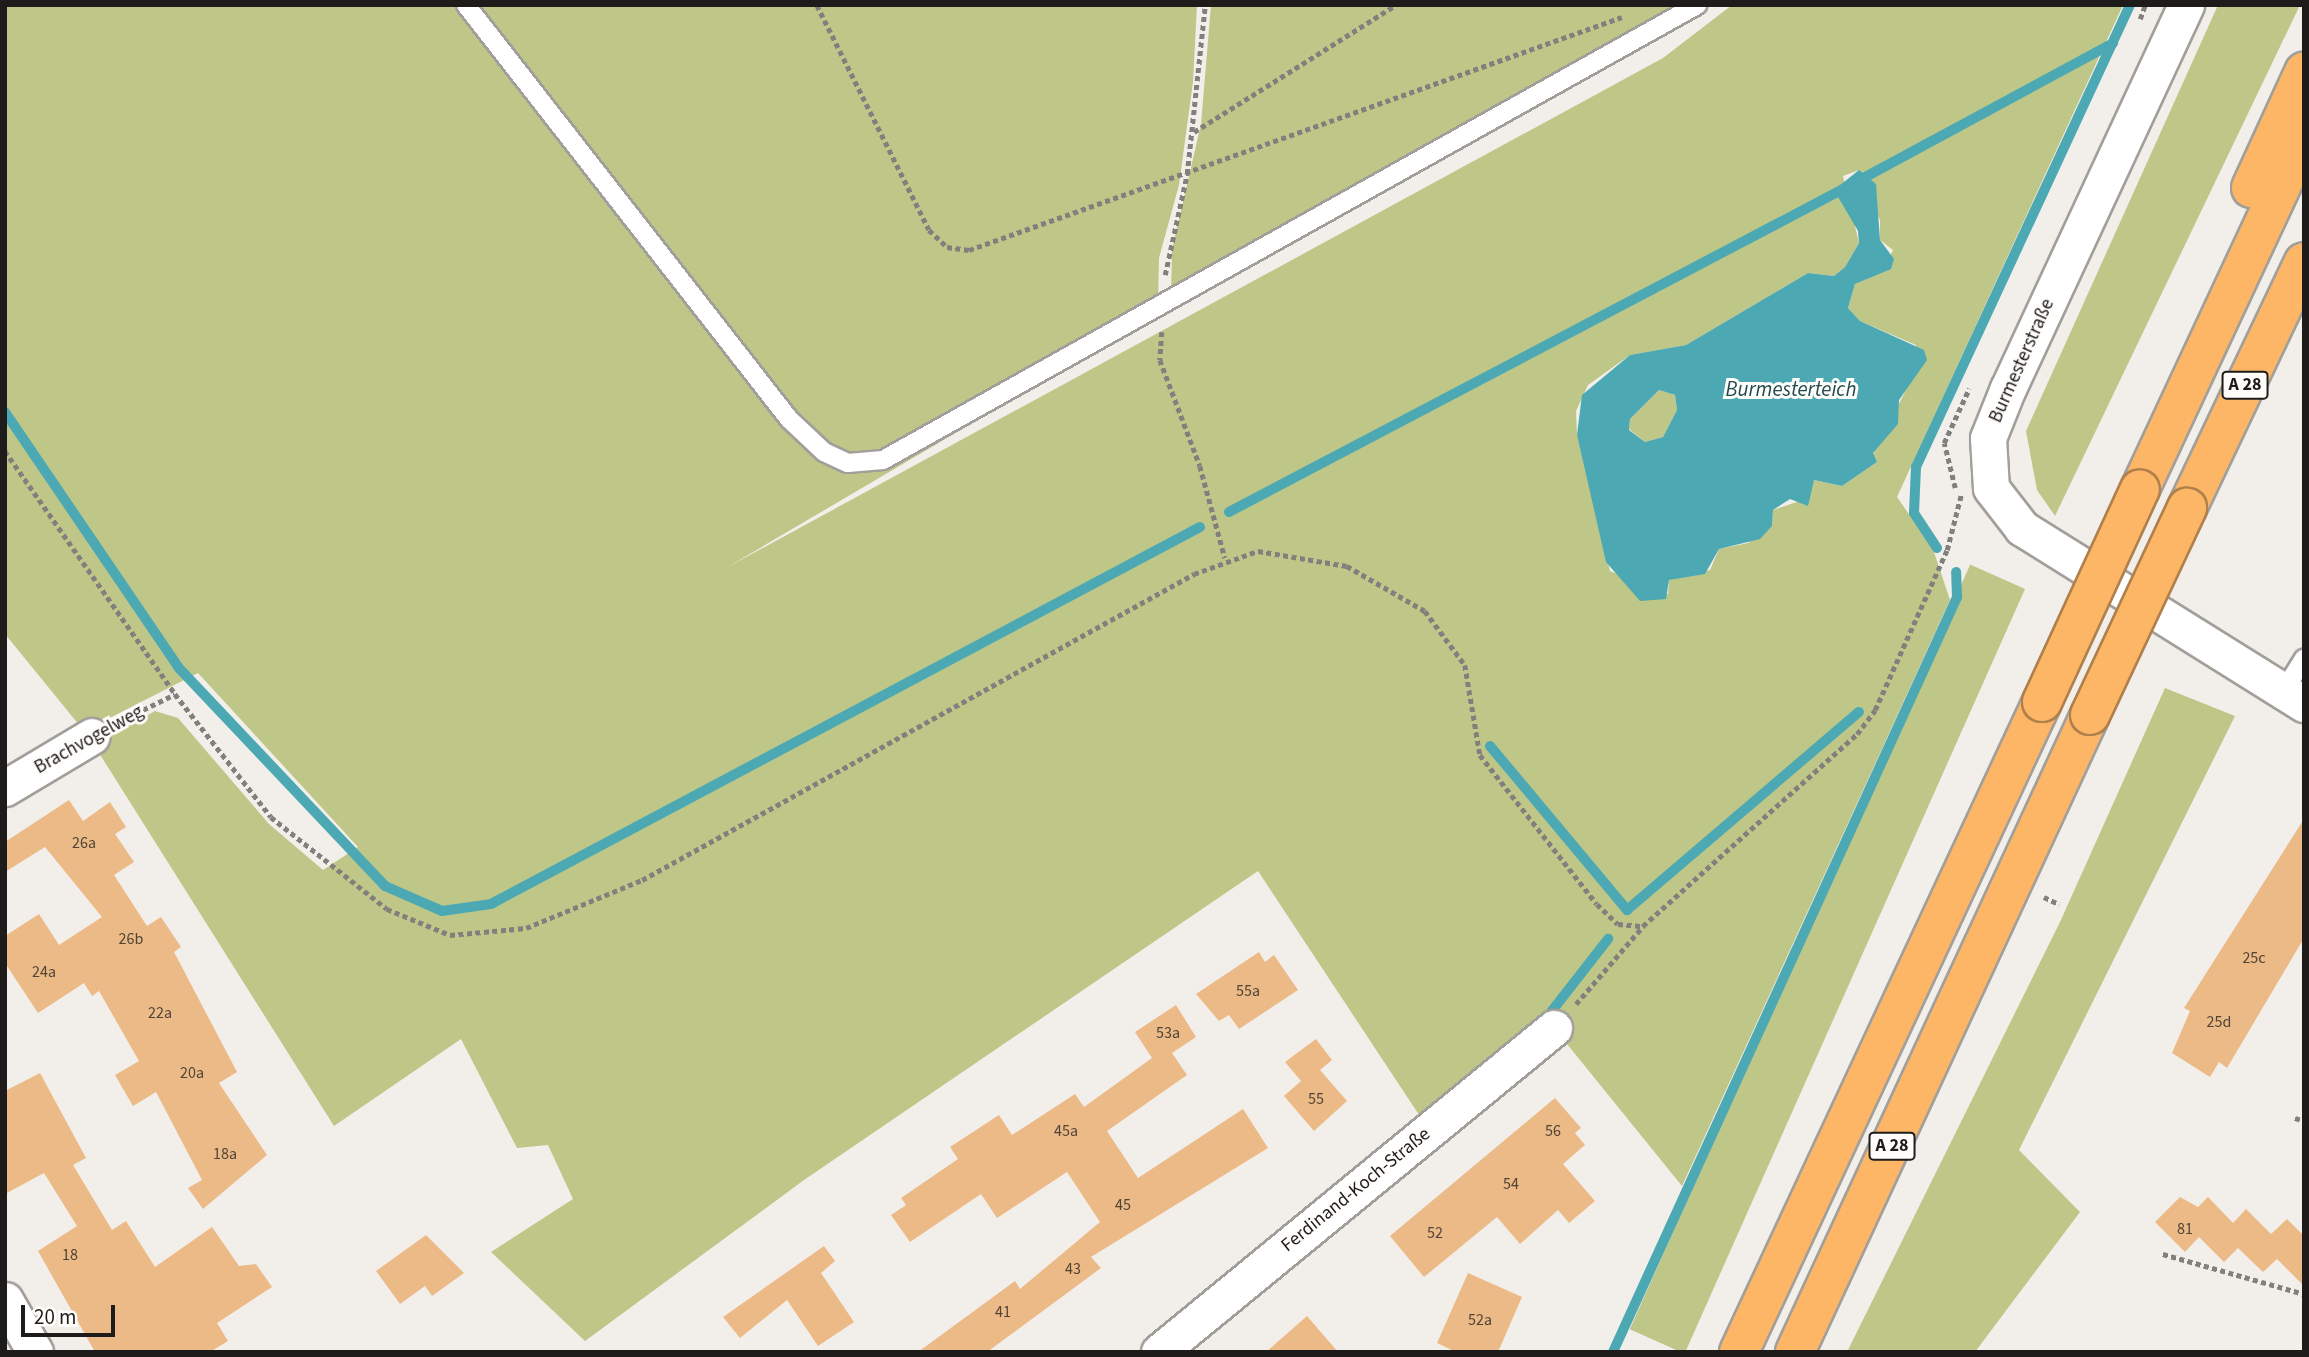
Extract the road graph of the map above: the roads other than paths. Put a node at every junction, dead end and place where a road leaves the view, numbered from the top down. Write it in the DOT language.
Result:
graph roads {
  1 [pos="466,5"];
  2 [pos="1697,5"];
  3 [pos="2186,5"];
  4 [pos="2304,72"];
  5 [pos="2304,138"];
  6 [pos="2304,262"];
  7 [pos="2210,340"];
  8 [pos="2304,658"];
  9 [pos="2294,696"];
  10 [pos="92,736"];
  11 [pos="5,788"];
  12 [pos="1554,1028"];
  13 [pos="5,1300"];
  14 [pos="35,1352"];
  15 [pos="1159,1352"];
  16 [pos="1739,1352"];
  17 [pos="1795,1352"];
  1 -- 2 [label="lane"];
  3 -- 9 [label="street, Burmesterstraße"];
  4 -- 7 [label="highway"];
  5 -- 7 [label="highway, A 28"];
  6 -- 17 [label="highway, A 28, bridge"];
  7 -- 16 [label="highway, A 28, bridge"];
  8 -- 9 [label="lane"];
  10 -- 11 [label="street, Brachvogelweg"];
  12 -- 15 [label="street, Ferdinand-Koch-Straße"];
  13 -- 14 [label="street"];
}
